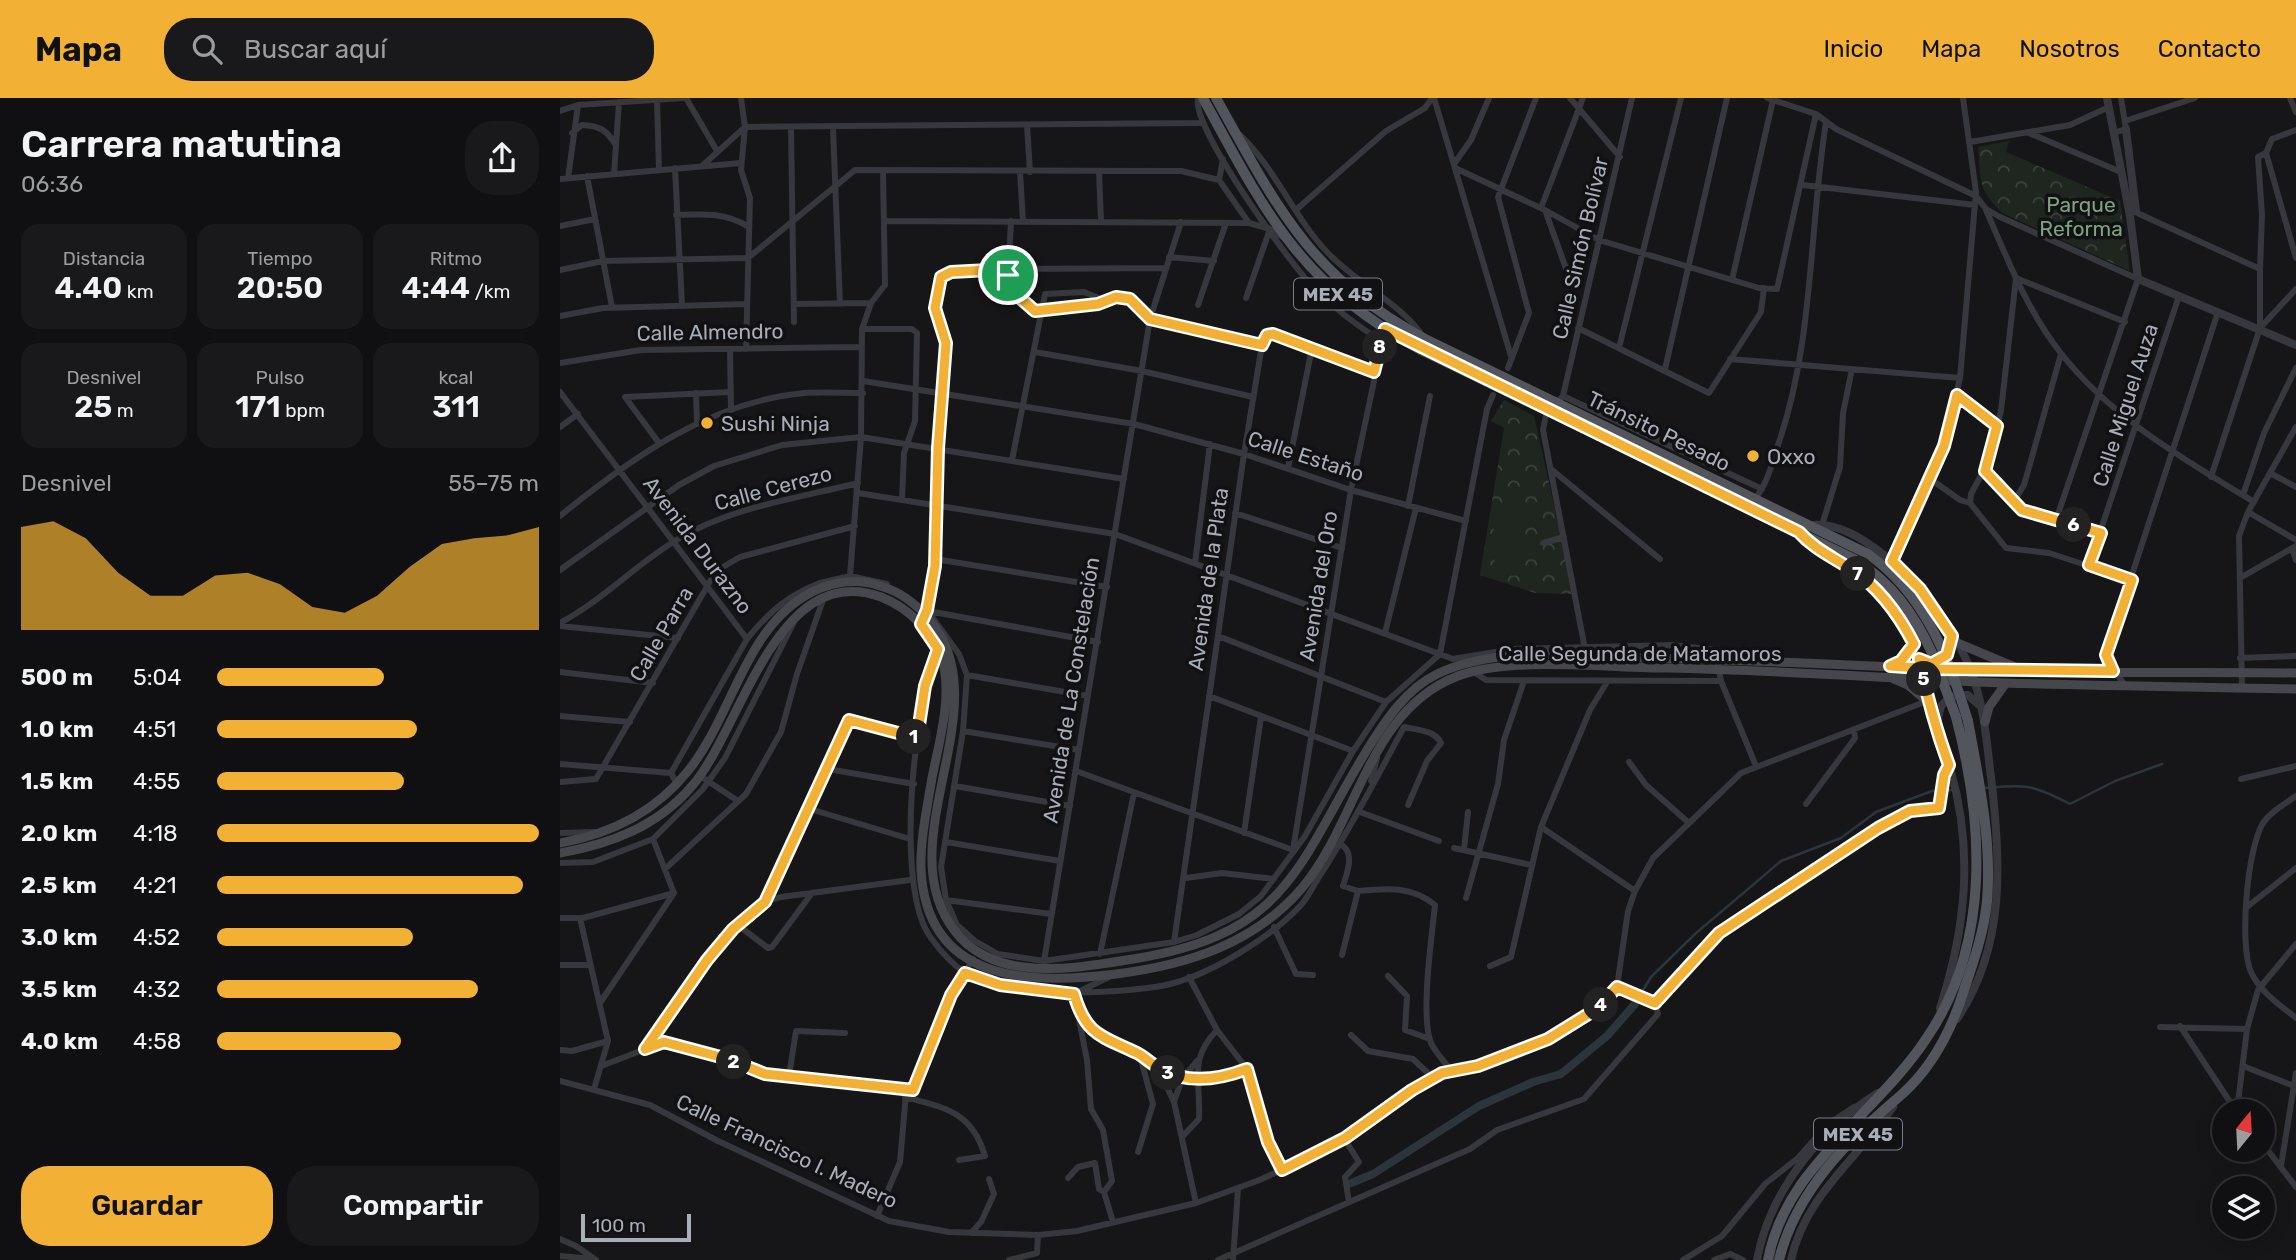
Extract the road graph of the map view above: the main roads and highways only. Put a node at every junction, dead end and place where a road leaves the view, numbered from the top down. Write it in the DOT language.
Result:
graph roads {
  1 [pos="1200,98"];
  2 [pos="1216,98"];
  3 [pos="1556,403"];
  4 [pos="1804,528"];
  5 [pos="1866,560"];
  6 [pos="924,616"];
  7 [pos="1953,639"];
  8 [pos="1914,644"];
  9 [pos="1718,664"];
  10 [pos="1890,666"];
  11 [pos="2029,672"];
  12 [pos="2296,673"];
  13 [pos="1935,674"];
  14 [pos="1889,677"];
  15 [pos="2006,683"];
  16 [pos="2296,689"];
  17 [pos="1927,701"];
  18 [pos="1985,722"];
  19 [pos="560,843"];
  20 [pos="560,853"];
  21 [pos="926,865"];
  22 [pos="1768,1260"];
  23 [pos="1779,1260"];
  1 -- 3 [label="main road, MEX 45"];
  2 -- 3 [label="main road, MEX 45"];
  3 -- 4 [label="main road, Tránsito Pesado / MEX 45"];
  3 -- 4 [label="main road, Tránsito Pesado / MEX 45"];
  4 -- 5 [label="main road, Tránsito Pesado / MEX 45"];
  5 -- 22 [label="main road, MEX 45, bridge"];
  5 -- 23 [label="main road, Tránsito Pesado / MEX 45, bridge"];
  6 -- 19 [label="main road"];
  6 -- 20 [label="main road"];
  6 -- 21 [label="main road"];
  6 -- 21 [label="main road"];
  7 -- 11 [label="main road"];
  8 -- 10 [label="main road"];
  9 -- 10 [label="main road, Calle Segunda de Matamoros"];
  9 -- 14 [label="main road, Calle Segunda de Matamoros"];
  9 -- 21 [label="main road, Calle Segunda de Matamoros"];
  9 -- 21 [label="main road, Calle Segunda de Matamoros"];
  10 -- 13 [label="main road, Calle Segunda de Matamoros"];
  11 -- 12 [label="main road"];
  11 -- 13 [label="main road"];
  13 -- 14 [label="main road, Calle Segunda de Matamoros"];
  13 -- 15 [label="main road"];
  14 -- 17 [label="main road"];
  15 -- 16 [label="main road"];
  15 -- 18 [label="main road"];
}
